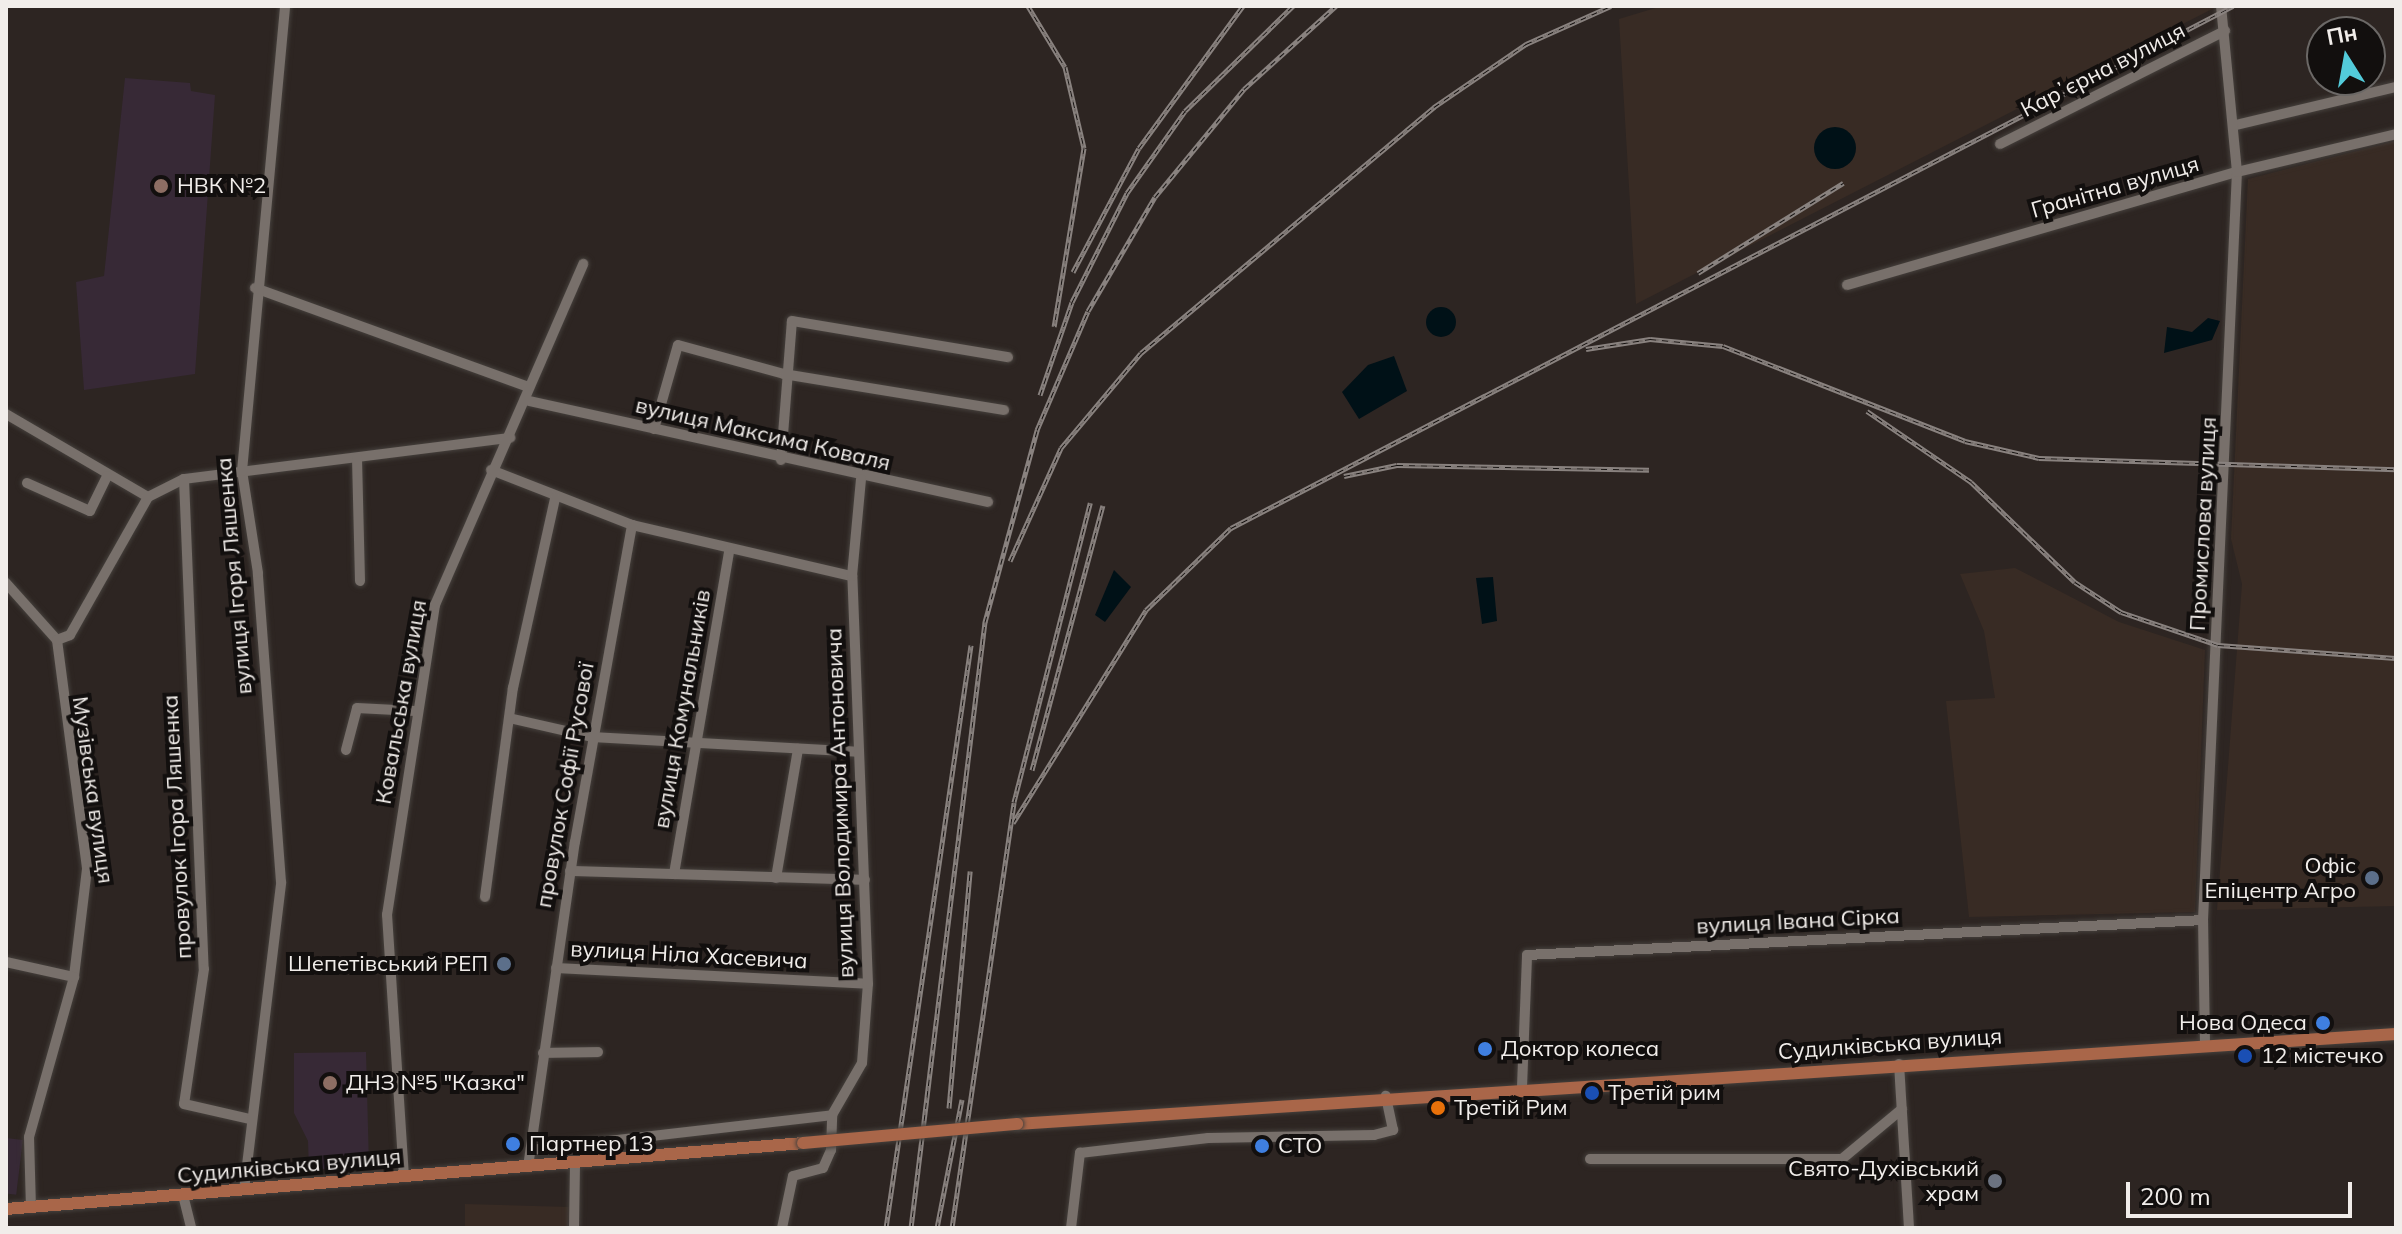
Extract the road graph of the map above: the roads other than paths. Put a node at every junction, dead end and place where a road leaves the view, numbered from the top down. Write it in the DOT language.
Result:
graph roads {
  1 [pos="285,6"];
  2 [pos="2221,6"];
  3 [pos="2225,31"];
  4 [pos="2396,87"];
  5 [pos="2236,125"];
  6 [pos="2396,134"];
  7 [pos="2000,144"];
  8 [pos="2237,172"];
  9 [pos="583,264"];
  10 [pos="1847,285"];
  11 [pos="255,288"];
  12 [pos="1008,357"];
  13 [pos="784,374"];
  14 [pos="529,387"];
  15 [pos="529,401"];
  16 [pos="1004,410"];
  17 [pos="6,414"];
  18 [pos="654,429"];
  19 [pos="510,438"];
  20 [pos="357,458"];
  21 [pos="781,460"];
  22 [pos="491,470"];
  23 [pos="242,471"];
  24 [pos="107,476"];
  25 [pos="184,479"];
  26 [pos="861,479"];
  27 [pos="27,483"];
  28 [pos="148,497"];
  29 [pos="555,498"];
  30 [pos="988,502"];
  31 [pos="632,525"];
  32 [pos="729,551"];
  33 [pos="852,576"];
  34 [pos="360,581"];
  35 [pos="6,583"];
  36 [pos="57,640"];
  37 [pos="415,711"];
  38 [pos="509,718"];
  39 [pos="592,737"];
  40 [pos="696,743"];
  41 [pos="798,749"];
  42 [pos="346,750"];
  43 [pos="858,752"];
  44 [pos="570,871"];
  45 [pos="674,874"];
  46 [pos="776,878"];
  47 [pos="865,880"];
  48 [pos="485,897"];
  49 [pos="2203,920"];
  50 [pos="6,962"];
  51 [pos="556,968"];
  52 [pos="74,977"];
  53 [pos="868,984"];
  54 [pos="2396,1034"];
  55 [pos="2205,1044"];
  56 [pos="598,1052"];
  57 [pos="543,1053"];
  58 [pos="1899,1064"];
  59 [pos="1522,1087"];
  60 [pos="1386,1096"];
  61 [pos="1902,1109"];
  62 [pos="832,1115"];
  63 [pos="250,1119"];
  64 [pos="531,1150"];
  65 [pos="1590,1159"];
  66 [pos="575,1164"];
  67 [pos="528,1167"];
  68 [pos="404,1177"];
  69 [pos="244,1190"];
  70 [pos="183,1195"];
  71 [pos="31,1207"];
  72 [pos="6,1209"];
  73 [pos="191,1228"];
  74 [pos="574,1228"];
  75 [pos="782,1228"];
  76 [pos="1071,1228"];
  77 [pos="1909,1228"];
  1 -- 11 [label="street, вулиця Ігоря Ляшенка"];
  2 -- 3 [label="street, Промислова вулиця"];
  3 -- 5 [label="street, Промислова вулиця"];
  3 -- 7 [label="street, Карʼєрна вулиця"];
  4 -- 5 [label="street"];
  5 -- 8 [label="street, Промислова вулиця"];
  6 -- 8 [label="street, Гранітна вулиця"];
  8 -- 10 [label="street, Гранітна вулиця"];
  8 -- 49 [label="street, Промислова вулиця"];
  9 -- 14 [label="street, Ковальська вулиця"];
  11 -- 14 [label="street"];
  11 -- 23 [label="street, вулиця Ігоря Ляшенка"];
  12 -- 13 [label="street"];
  13 -- 16 [label="street"];
  13 -- 18 [label="street"];
  13 -- 21 [label="street"];
  14 -- 15 [label="street, Ковальська вулиця"];
  15 -- 18 [label="street, вулиця Максима Коваля"];
  15 -- 19 [label="street, Ковальська вулиця"];
  17 -- 24 [label="street"];
  18 -- 21 [label="street, вулиця Максима Коваля"];
  19 -- 20 [label="street"];
  19 -- 22 [label="street, Ковальська вулиця"];
  20 -- 23 [label="street"];
  20 -- 34 [label="street"];
  21 -- 26 [label="street, вулиця Максима Коваля"];
  22 -- 29 [label="street"];
  22 -- 37 [label="street, Ковальська вулиця"];
  23 -- 25 [label="street"];
  23 -- 63 [label="street, вулиця Ігоря Ляшенка"];
  24 -- 27 [label="street"];
  24 -- 28 [label="street"];
  25 -- 28 [label="street"];
  25 -- 63 [label="street, провулок Ігора Ляшенка"];
  26 -- 30 [label="street, вулиця Максима Коваля"];
  26 -- 33 [label="street, вулиця Володимира Антоновича"];
  28 -- 36 [label="street"];
  29 -- 31 [label="street"];
  29 -- 38 [label="street"];
  31 -- 32 [label="street"];
  31 -- 39 [label="street, провулок Софії Русової"];
  32 -- 33 [label="street"];
  32 -- 40 [label="street, вулиця Комунальників"];
  33 -- 43 [label="street, вулиця Володимира Антоновича"];
  35 -- 36 [label="street"];
  36 -- 52 [label="street, Музівська вулиця"];
  37 -- 42 [label="street"];
  37 -- 68 [label="street, Ковальська вулиця"];
  38 -- 39 [label="street"];
  38 -- 48 [label="street"];
  39 -- 40 [label="street"];
  39 -- 44 [label="street, провулок Софії Русової"];
  40 -- 41 [label="street"];
  40 -- 45 [label="street, вулиця Комунальників"];
  41 -- 43 [label="street"];
  41 -- 46 [label="street"];
  43 -- 47 [label="street, вулиця Володимира Антоновича"];
  44 -- 45 [label="street"];
  44 -- 51 [label="street, провулок Софії Русової"];
  45 -- 46 [label="street"];
  46 -- 47 [label="street"];
  47 -- 53 [label="street, вулиця Володимира Антоновича"];
  49 -- 55 [label="street, Промислова вулиця"];
  49 -- 59 [label="street, вулиця Івана Сірка"];
  50 -- 52 [label="street"];
  51 -- 53 [label="street, вулиця Ніла Хасевича"];
  51 -- 57 [label="street, провулок Софії Русової"];
  52 -- 71 [label="street, Музівська вулиця"];
  53 -- 62 [label="street, вулиця Володимира Антоновича"];
  54 -- 55 [label="main road, Судилківська вулиця"];
  55 -- 58 [label="main road, Судилківська вулиця"];
  56 -- 57 [label="street"];
  57 -- 64 [label="street, провулок Софії Русової"];
  58 -- 59 [label="main road, Судилківська вулиця"];
  58 -- 61 [label="street"];
  59 -- 60 [label="main road, Судилківська вулиця"];
  60 -- 66 [label="main road, Судилківська вулиця, bridge"];
  60 -- 76 [label="street"];
  61 -- 65 [label="street"];
  61 -- 77 [label="street"];
  62 -- 64 [label="street"];
  62 -- 75 [label="street"];
  63 -- 69 [label="street, вулиця Ігоря Ляшенка"];
  64 -- 67 [label="street, провулок Софії Русової"];
  66 -- 67 [label="main road, Судилківська вулиця"];
  66 -- 74 [label="street"];
  67 -- 68 [label="main road, Судилківська вулиця"];
  68 -- 69 [label="main road, Судилківська вулиця"];
  69 -- 70 [label="main road, Судилківська вулиця"];
  70 -- 71 [label="main road, Судилківська вулиця"];
  70 -- 73 [label="street"];
  71 -- 72 [label="main road, Судилківська вулиця"];
}
